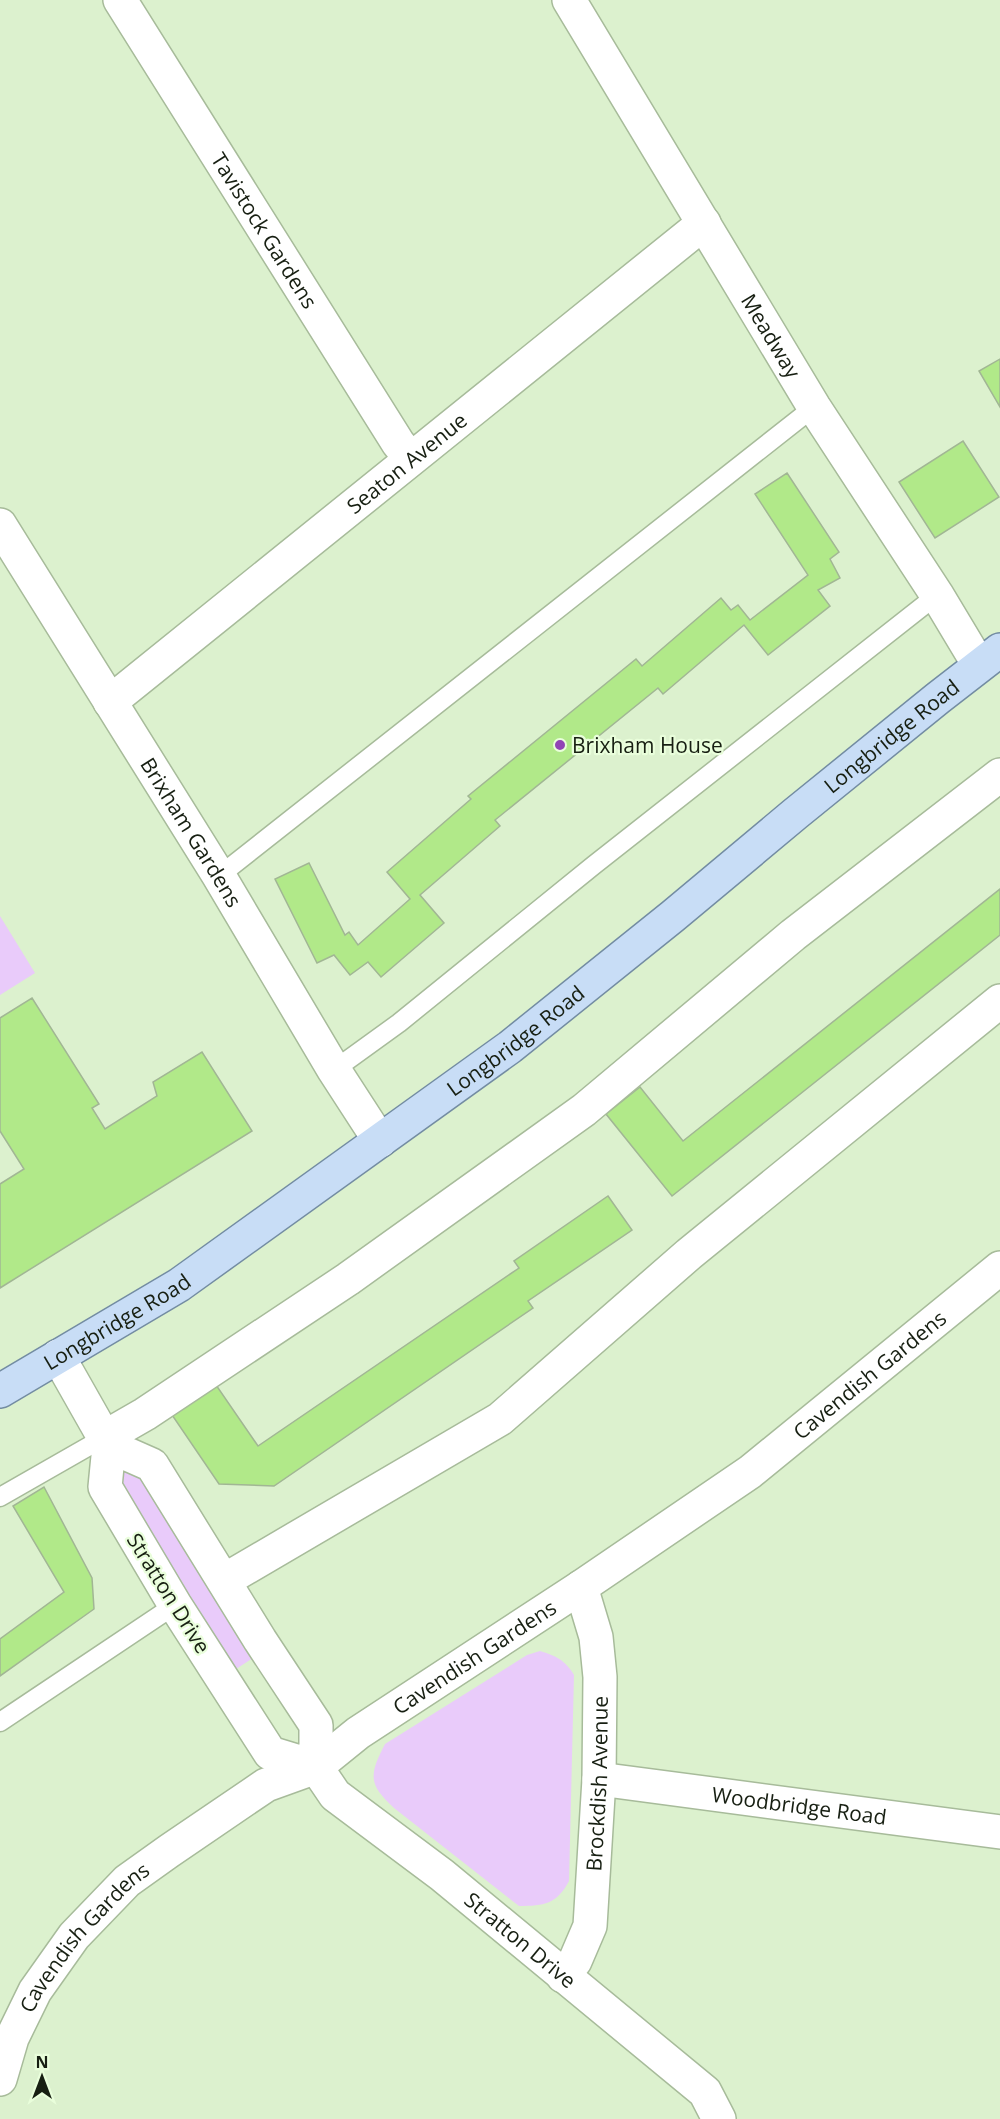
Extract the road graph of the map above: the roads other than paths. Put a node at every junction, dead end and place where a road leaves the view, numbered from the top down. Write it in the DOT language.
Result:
graph roads {
  1 [pos="120,0"];
  2 [pos="569,0"];
  3 [pos="704,223"];
  4 [pos="814,407"];
  5 [pos="410,458"];
  6 [pos="0,525"];
  7 [pos="937,595"];
  8 [pos="990,658"];
  9 [pos="110,702"];
  10 [pos="1000,775"];
  11 [pos="219,876"];
  12 [pos="1000,1001"];
  13 [pos="334,1070"];
  14 [pos="380,1141"];
  15 [pos="1000,1268"];
  16 [pos="58,1356"];
  17 [pos="0,1391"];
  18 [pos="107,1441"];
  19 [pos="0,1497"];
  20 [pos="225,1580"];
  21 [pos="581,1587"];
  22 [pos="175,1605"];
  23 [pos="0,1722"];
  24 [pos="316,1767"];
  25 [pos="599,1779"];
  26 [pos="1000,1832"];
  27 [pos="563,1976"];
  28 [pos="0,2079"];
  29 [pos="719,2119"];
  1 -- 5 [label="street, Tavistock Gardens"];
  2 -- 3 [label="street, Meadway"];
  3 -- 4 [label="street, Meadway"];
  3 -- 5 [label="street, Seaton Avenue"];
  4 -- 7 [label="street, Meadway"];
  4 -- 11 [label="lane"];
  5 -- 9 [label="street, Seaton Avenue"];
  6 -- 9 [label="street, Brixham Gardens"];
  7 -- 8 [label="street, Meadway"];
  7 -- 13 [label="lane"];
  8 -- 14 [label="main road, Longbridge Road"];
  9 -- 11 [label="street, Brixham Gardens"];
  10 -- 18 [label="street"];
  11 -- 13 [label="street, Brixham Gardens"];
  12 -- 20 [label="street"];
  13 -- 14 [label="street, Brixham Gardens"];
  14 -- 16 [label="main road, Longbridge Road"];
  15 -- 21 [label="street, Cavendish Gardens"];
  16 -- 17 [label="main road, Longbridge Road"];
  16 -- 18 [label="street"];
  18 -- 19 [label="lane"];
  18 -- 20 [label="street"];
  18 -- 22 [label="street, Stratton Drive"];
  20 -- 24 [label="street"];
  21 -- 24 [label="street, Cavendish Gardens"];
  21 -- 25 [label="street, Brockdish Avenue"];
  22 -- 23 [label="lane"];
  22 -- 24 [label="street, Stratton Drive"];
  24 -- 27 [label="street, Stratton Drive"];
  24 -- 28 [label="street, Cavendish Gardens"];
  25 -- 26 [label="street, Woodbridge Road"];
  25 -- 27 [label="street, Brockdish Avenue"];
  27 -- 29 [label="street, Stratton Drive"];
}
